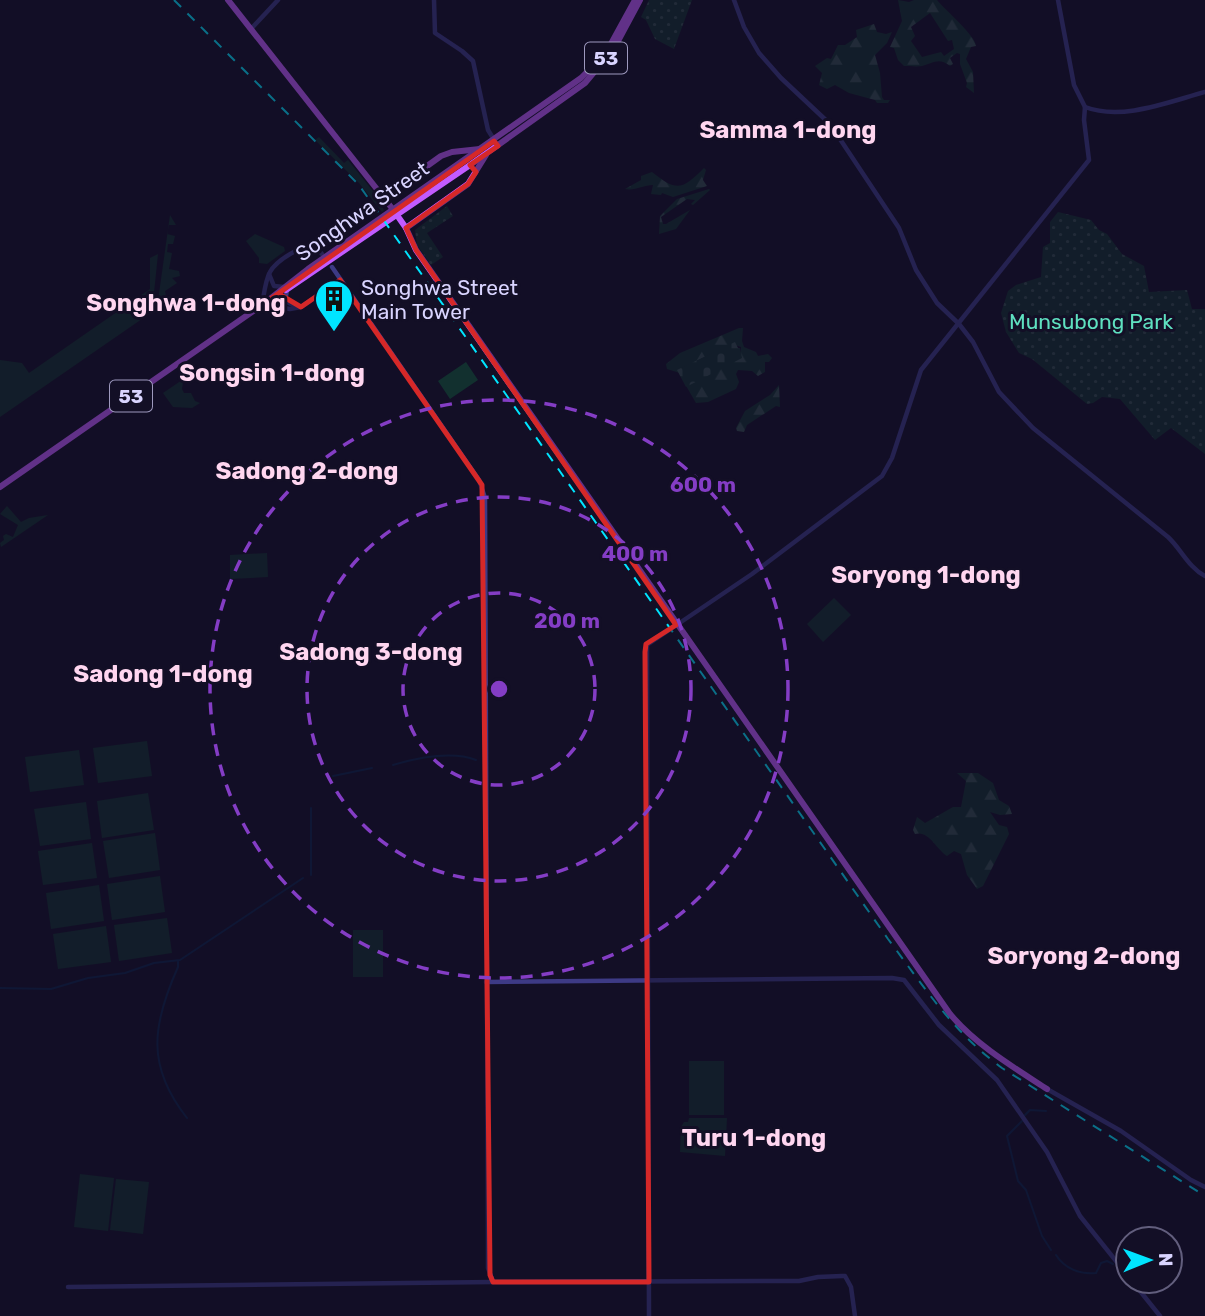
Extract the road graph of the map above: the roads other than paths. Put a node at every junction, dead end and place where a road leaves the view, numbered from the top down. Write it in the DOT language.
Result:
graph roads {
  1 [pos="228,0"];
  2 [pos="278,0"];
  3 [pos="434,0"];
  4 [pos="638,0"];
  5 [pos="734,0"];
  6 [pos="1058,0"];
  7 [pos="251,29"];
  8 [pos="1205,92"];
  9 [pos="1085,107"];
  10 [pos="496,143"];
  11 [pos="460,150"];
  12 [pos="484,151"];
  13 [pos="468,163"];
  14 [pos="476,172"];
  15 [pos="384,197"];
  16 [pos="391,207"];
  17 [pos="399,218"];
  18 [pos="407,228"];
  19 [pos="322,254"];
  20 [pos="331,267"];
  21 [pos="269,274"];
  22 [pos="340,280"];
  23 [pos="286,288"];
  24 [pos="262,305"];
  25 [pos="301,307"];
  26 [pos="958,324"];
  27 [pos="0,487"];
  28 [pos="1205,576"];
  29 [pos="676,625"];
  30 [pos="486,982"];
  31 [pos="648,982"];
  32 [pos="1047,1089"];
  33 [pos="1205,1187"];
  34 [pos="1114,1259"];
  35 [pos="493,1282"];
  36 [pos="649,1282"];
  37 [pos="68,1287"];
  38 [pos="1143,1295"];
  39 [pos="649,1316"];
  40 [pos="855,1316"];
  41 [pos="1160,1316"];
  1 -- 7 [label="main road"];
  2 -- 7 [label="street"];
  3 -- 10 [label="street"];
  4 -- 10 [label="main road, 53"];
  5 -- 26 [label="street"];
  6 -- 9 [label="street"];
  7 -- 15 [label="main road"];
  8 -- 9 [label="street"];
  9 -- 26 [label="street"];
  10 -- 12 [label="main road, 53"];
  11 -- 12 [label="main road"];
  11 -- 13 [label="main road"];
  11 -- 15 [label="main road"];
  12 -- 13 [label="main road, Songhwa Street / 53"];
  12 -- 14 [label="main road"];
  13 -- 14 [label="main road"];
  13 -- 23 [label="main road, Songhwa Street / 53"];
  14 -- 18 [label="main road"];
  15 -- 16 [label="main road"];
  17 -- 18 [label="main road"];
  18 -- 29 [label="main road"];
  19 -- 21 [label="street"];
  20 -- 22 [label="street"];
  21 -- 23 [label="street"];
  21 -- 24 [label="street"];
  22 -- 25 [label="street"];
  22 -- 30 [label="street"];
  23 -- 24 [label="main road, Songhwa Street / 53"];
  23 -- 25 [label="street"];
  24 -- 25 [label="street"];
  24 -- 27 [label="main road, Songhwa Street / 53"];
  26 -- 28 [label="street"];
  26 -- 29 [label="street"];
  29 -- 31 [label="street"];
  29 -- 32 [label="main road"];
  30 -- 31 [label="street"];
  30 -- 35 [label="street"];
  31 -- 34 [label="street"];
  31 -- 36 [label="street"];
  32 -- 33 [label="street"];
  35 -- 36 [label="street"];
  35 -- 37 [label="street"];
  36 -- 39 [label="street"];
  36 -- 40 [label="street"];
  38 -- 41 [label="street"];
}
